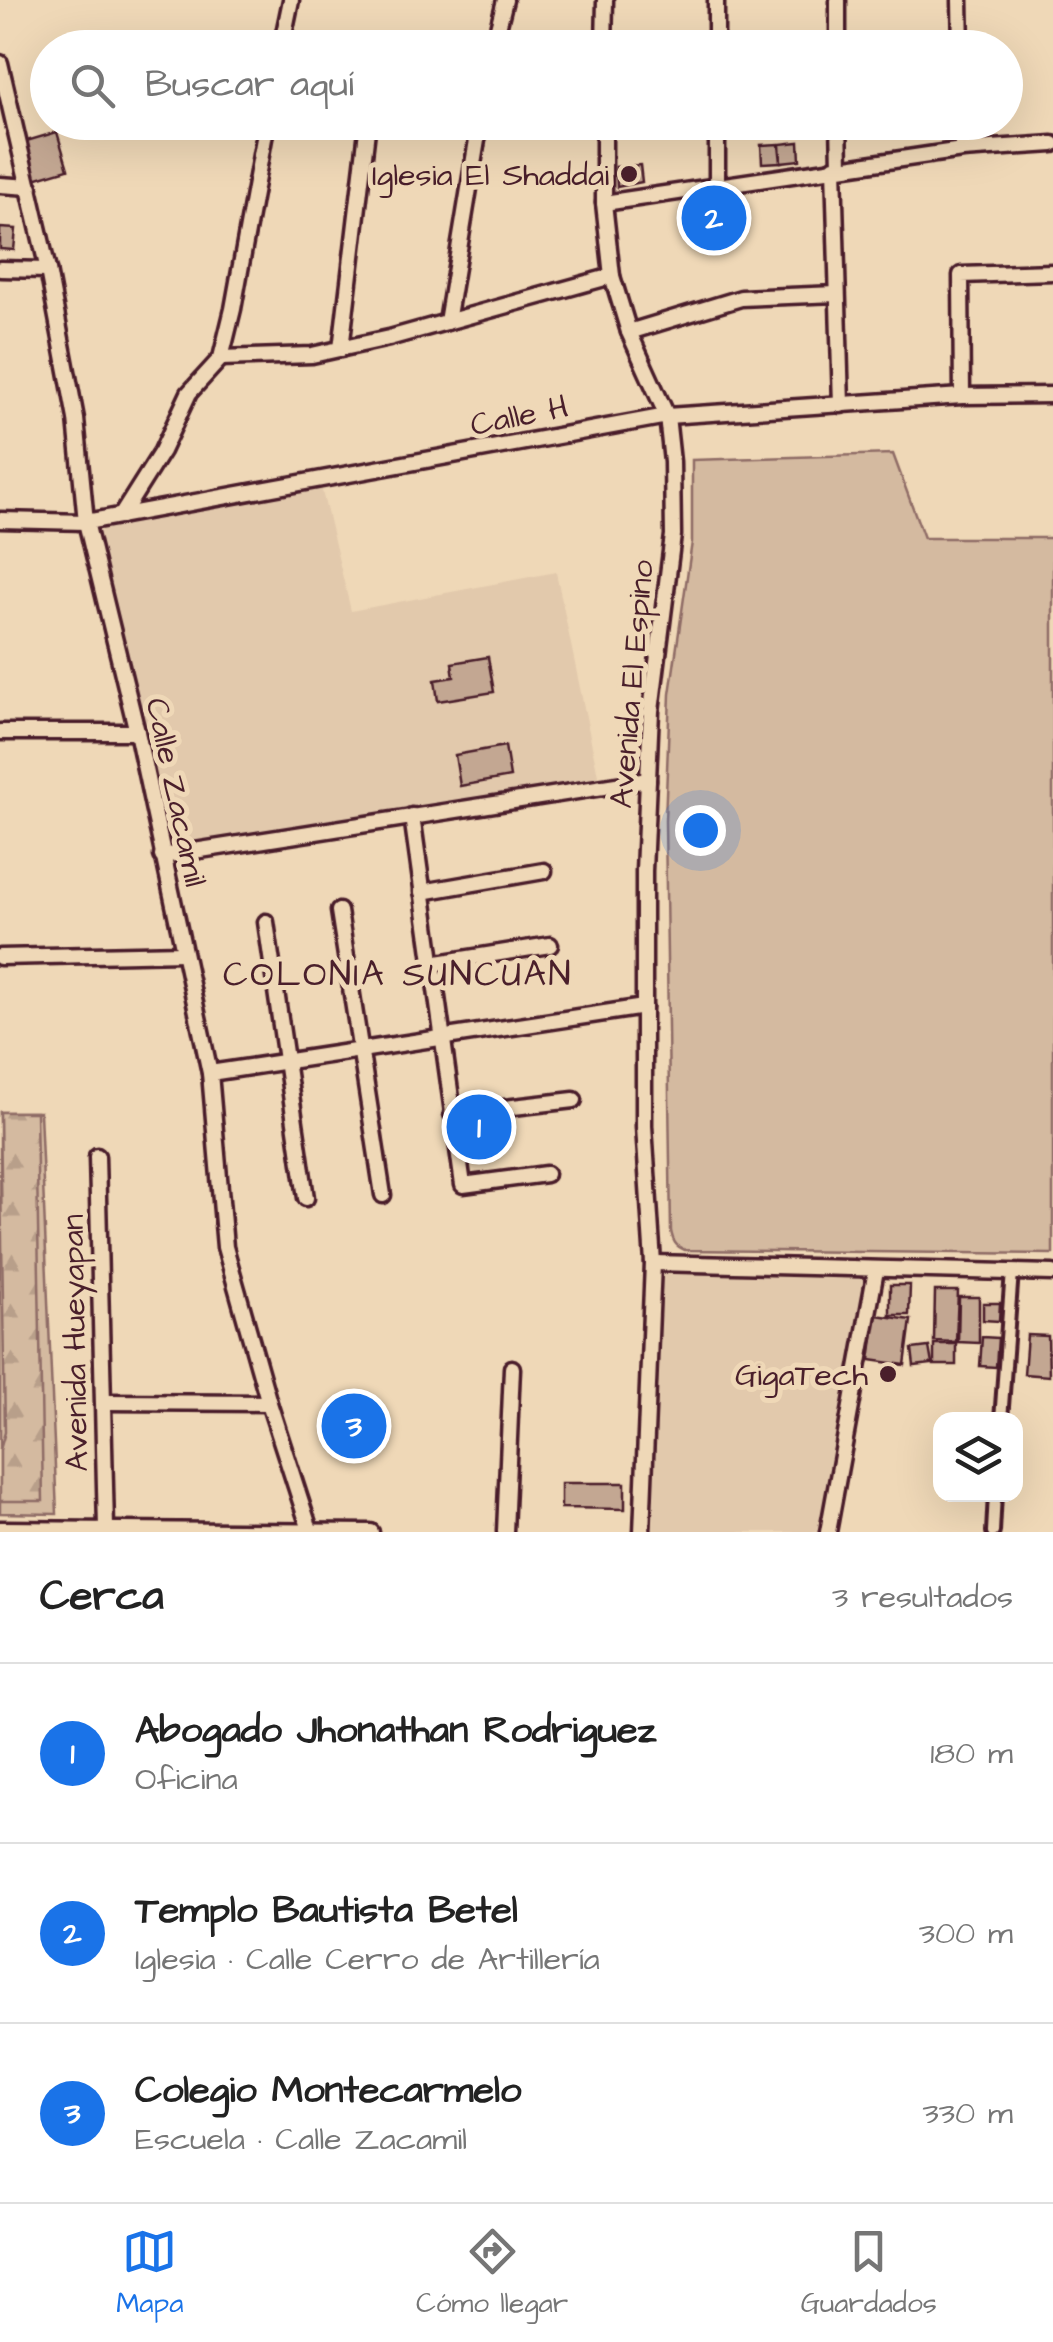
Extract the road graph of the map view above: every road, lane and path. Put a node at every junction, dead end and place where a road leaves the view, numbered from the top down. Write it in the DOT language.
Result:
graph roads {
  1 [pos="291,0"];
  2 [pos="504,0"];
  3 [pos="606,0"];
  4 [pos="716,0"];
  5 [pos="838,0"];
  6 [pos="960,0"];
  7 [pos="285,30"];
  8 [pos="497,30"];
  9 [pos="605,30"];
  10 [pos="716,30"];
  11 [pos="838,30"];
  12 [pos="961,30"];
  13 [pos="0,63"];
  14 [pos="3,83"];
  15 [pos="264,140"];
  16 [pos="366,140"];
  17 [pos="477,140"];
  18 [pos="604,140"];
  19 [pos="717,140"];
  20 [pos="838,140"];
  21 [pos="962,140"];
  22 [pos="1053,144"];
  23 [pos="962,150"];
  24 [pos="837,167"];
  25 [pos="0,185"];
  26 [pos="718,185"];
  27 [pos="30,186"];
  28 [pos="604,203"];
  29 [pos="0,269"];
  30 [pos="48,270"];
  31 [pos="1053,272"];
  32 [pos="612,276"];
  33 [pos="837,294"];
  34 [pos="448,322"];
  35 [pos="629,332"];
  36 [pos="341,349"];
  37 [pos="221,358"];
  38 [pos="1053,394"];
  39 [pos="962,396"];
  40 [pos="841,405"];
  41 [pos="667,416"];
  42 [pos="121,516"];
  43 [pos="0,520"];
  44 [pos="86,522"];
  45 [pos="0,732"];
  46 [pos="137,732"];
  47 [pos="648,780"];
  48 [pos="412,816"];
  49 [pos="162,856"];
  50 [pos="544,871"];
  51 [pos="422,892"];
  52 [pos="340,911"];
  53 [pos="266,922"];
  54 [pos="550,945"];
  55 [pos="183,952"];
  56 [pos="0,957"];
  57 [pos="432,964"];
  58 [pos="644,1007"];
  59 [pos="442,1038"];
  60 [pos="360,1050"];
  61 [pos="286,1061"];
  62 [pos="210,1072"];
  63 [pos="574,1100"];
  64 [pos="452,1114"];
  65 [pos="97,1156"];
  66 [pos="546,1174"];
  67 [pos="384,1195"];
  68 [pos="306,1198"];
  69 [pos="653,1263"];
  70 [pos="876,1270"];
  71 [pos="1012,1271"];
  72 [pos="1053,1273"];
  73 [pos="512,1368"];
  74 [pos="105,1402"];
  75 [pos="268,1403"];
  76 [pos="1002,1412"];
  77 [pos="994,1502"];
  78 [pos="106,1528"];
  79 [pos="8,1530"];
  80 [pos="310,1530"];
  81 [pos="210,1531"];
  82 [pos="372,1532"];
  83 [pos="506,1532"];
  84 [pos="642,1532"];
  85 [pos="828,1532"];
  86 [pos="992,1532"];
  1 -- 7 [label="street"];
  2 -- 8 [label="street"];
  3 -- 9 [label="street"];
  4 -- 10 [label="street"];
  5 -- 11 [label="street"];
  6 -- 12 [label="street"];
  13 -- 14 [label="street, Calle Zacamil"];
  14 -- 27 [label="street, Calle Zacamil"];
  15 -- 37 [label="street"];
  16 -- 36 [label="street"];
  17 -- 34 [label="street"];
  18 -- 28 [label="street, Avenida El Espino"];
  19 -- 26 [label="street"];
  20 -- 24 [label="street"];
  21 -- 23 [label="street"];
  22 -- 23 [label="street"];
  23 -- 24 [label="street"];
  24 -- 26 [label="street"];
  24 -- 33 [label="street"];
  25 -- 27 [label="street"];
  26 -- 28 [label="street"];
  27 -- 30 [label="street, Calle Zacamil"];
  28 -- 32 [label="street, Avenida El Espino"];
  29 -- 30 [label="street"];
  30 -- 44 [label="street, Calle Zacamil"];
  31 -- 39 [label="street"];
  32 -- 34 [label="street"];
  32 -- 35 [label="street, Avenida El Espino"];
  33 -- 35 [label="street"];
  33 -- 40 [label="street"];
  34 -- 36 [label="street"];
  35 -- 41 [label="street, Avenida El Espino"];
  36 -- 37 [label="street"];
  37 -- 42 [label="street"];
  38 -- 39 [label="street, Calle H"];
  39 -- 40 [label="street, Calle H"];
  40 -- 41 [label="street, Calle H"];
  41 -- 42 [label="street, Calle H"];
  41 -- 47 [label="street, Avenida El Espino"];
  42 -- 44 [label="street, Calle H"];
  43 -- 44 [label="street, Calle H"];
  44 -- 46 [label="street, Calle Zacamil"];
  45 -- 46 [label="street"];
  46 -- 49 [label="street, Calle Zacamil"];
  47 -- 48 [label="street"];
  47 -- 58 [label="street, Avenida El Espino"];
  48 -- 49 [label="street"];
  48 -- 51 [label="street"];
  49 -- 55 [label="street, Calle Zacamil"];
  50 -- 51 [label="street"];
  51 -- 57 [label="street"];
  52 -- 60 [label="street"];
  53 -- 61 [label="street"];
  54 -- 57 [label="street"];
  55 -- 56 [label="street"];
  55 -- 62 [label="street, Calle Zacamil"];
  57 -- 59 [label="street"];
  58 -- 59 [label="street"];
  58 -- 69 [label="street, Avenida El Espino"];
  59 -- 60 [label="street"];
  59 -- 64 [label="street"];
  60 -- 61 [label="street"];
  60 -- 67 [label="street"];
  61 -- 62 [label="street"];
  61 -- 68 [label="street"];
  62 -- 75 [label="street, Calle Zacamil"];
  63 -- 64 [label="street"];
  64 -- 66 [label="street"];
  65 -- 74 [label="street, Avenida Hueyapan"];
  69 -- 70 [label="street"];
  69 -- 84 [label="street, Avenida El Espino"];
  70 -- 71 [label="street"];
  70 -- 85 [label="street"];
  71 -- 72 [label="street"];
  71 -- 76 [label="street"];
  73 -- 83 [label="street"];
  74 -- 75 [label="street"];
  74 -- 78 [label="street, Avenida Hueyapan"];
  75 -- 80 [label="street, Calle Zacamil"];
  77 -- 86 [label="street"];
  78 -- 79 [label="street"];
  78 -- 81 [label="street"];
  80 -- 81 [label="street"];
  80 -- 82 [label="street"];
}
